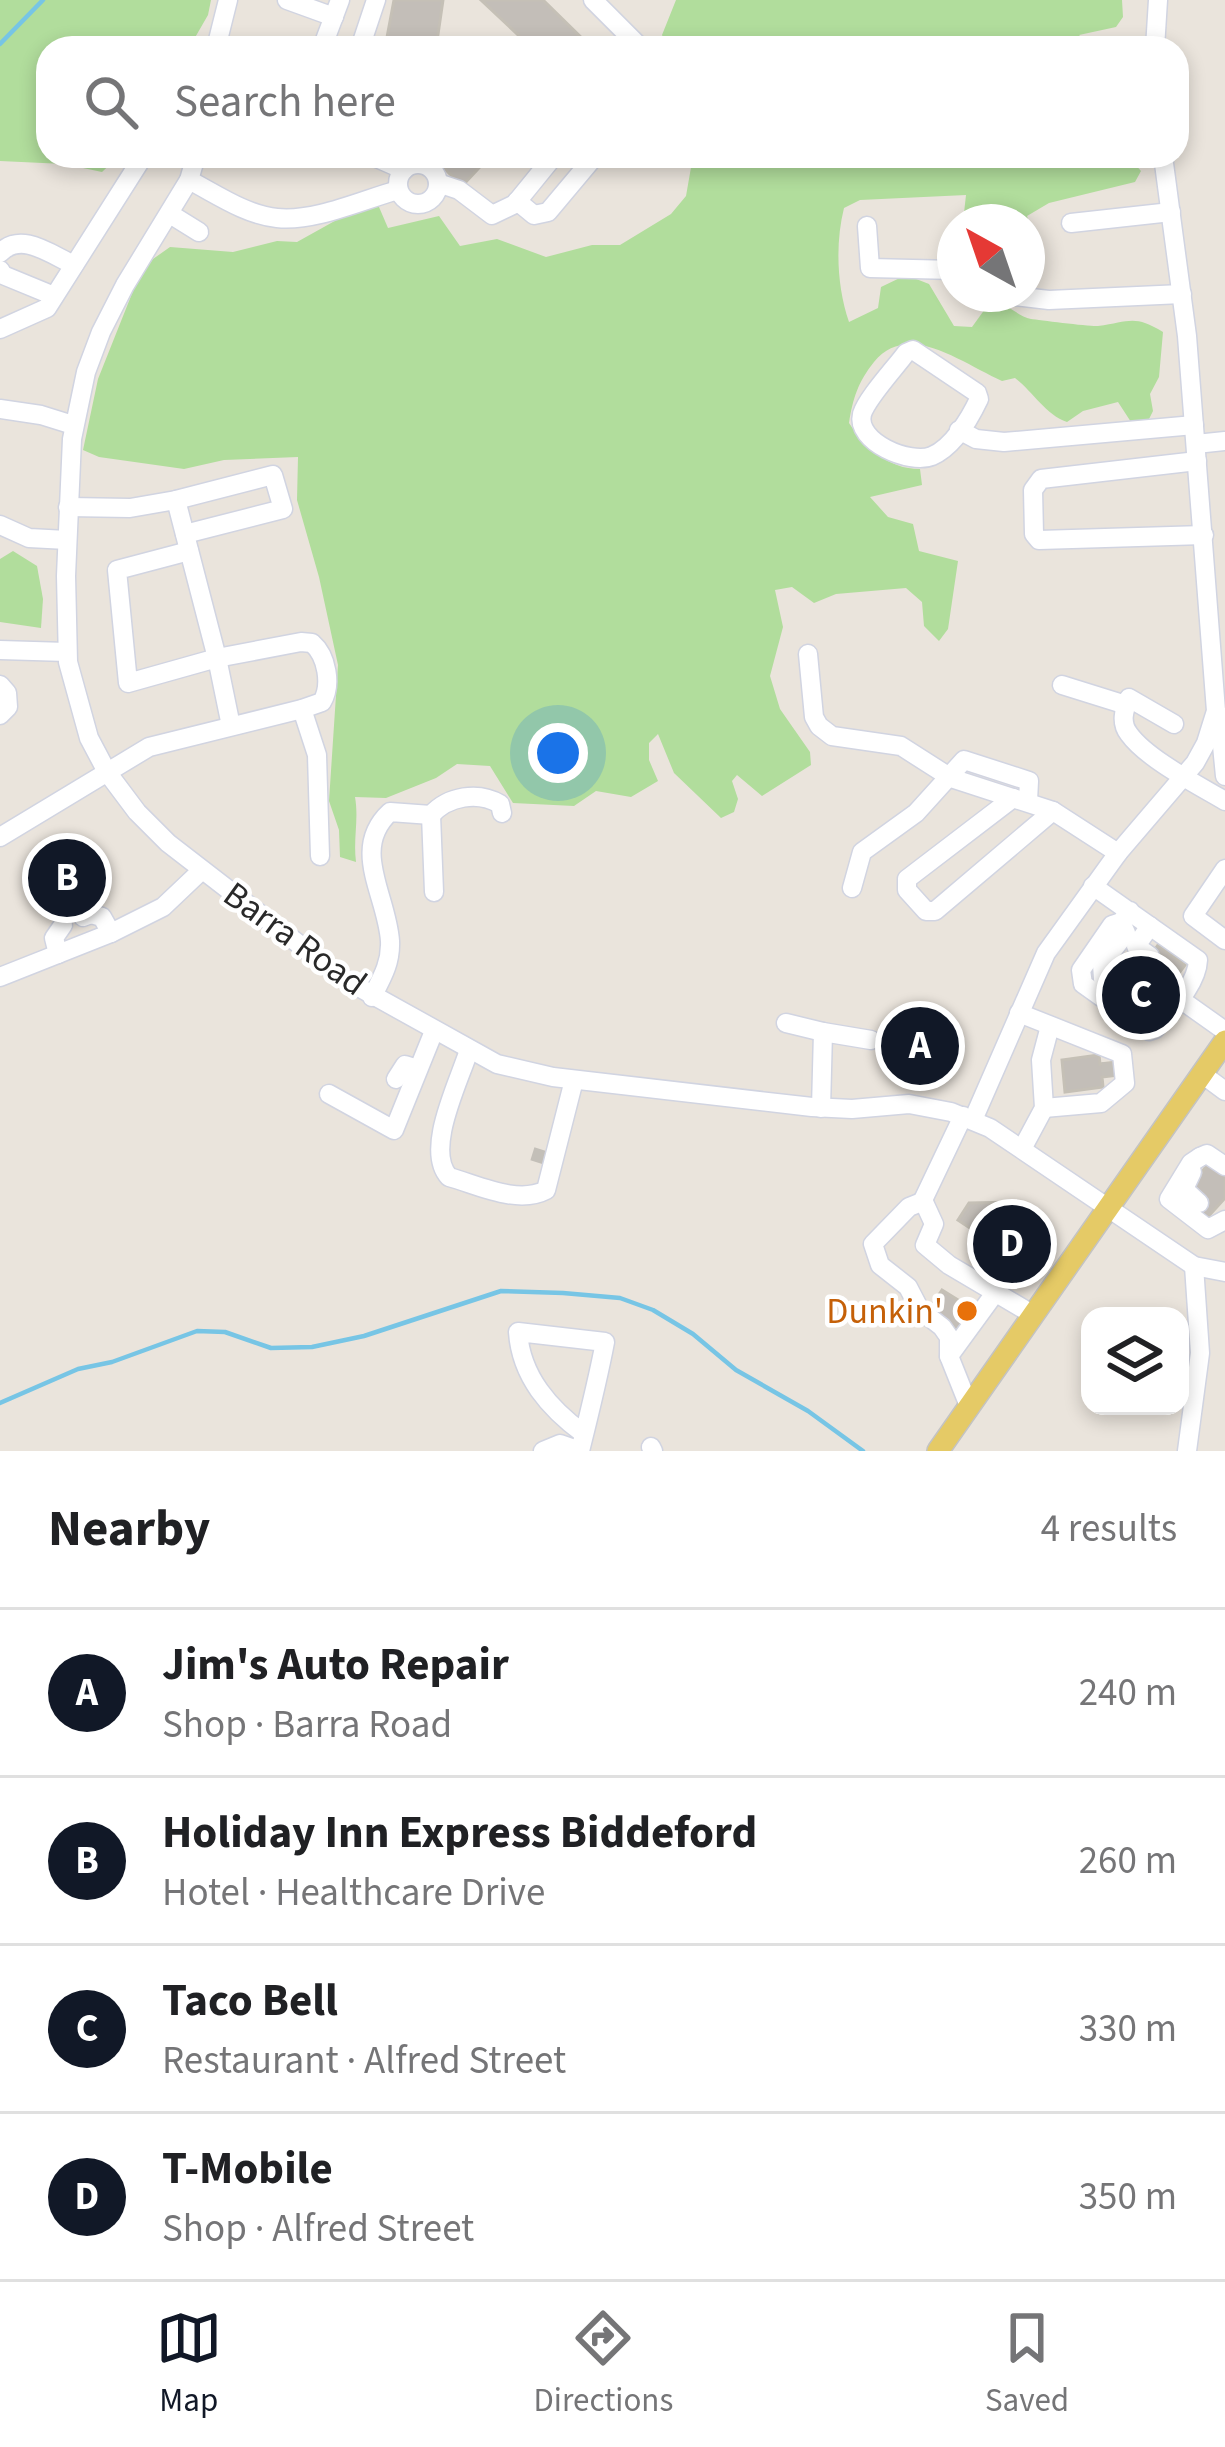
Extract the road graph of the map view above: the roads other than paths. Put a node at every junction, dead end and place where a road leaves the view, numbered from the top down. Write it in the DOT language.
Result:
graph roads {
  1 [pos="229,0"];
  2 [pos="287,0"];
  3 [pos="376,0"];
  4 [pos="593,0"];
  5 [pos="1158,0"];
  6 [pos="337,8"];
  7 [pos="219,36"];
  8 [pos="364,36"];
  9 [pos="631,36"];
  10 [pos="1156,36"];
  11 [pos="137,168"];
  12 [pos="192,168"];
  13 [pos="399,168"];
  14 [pos="407,168"];
  15 [pos="428,168"];
  16 [pos="544,168"];
  17 [pos="586,168"];
  18 [pos="1164,168"];
  19 [pos="404,170"];
  20 [pos="189,180"];
  21 [pos="438,183"];
  22 [pos="398,190"];
  23 [pos="517,201"];
  24 [pos="1171,212"];
  25 [pos="170,214"];
  26 [pos="1071,223"];
  27 [pos="868,226"];
  28 [pos="199,232"];
  29 [pos="0,253"];
  30 [pos="74,265"];
  31 [pos="0,270"];
  32 [pos="937,270"];
  33 [pos="1182,294"];
  34 [pos="54,296"];
  35 [pos="1045,300"];
  36 [pos="0,327"];
  37 [pos="0,409"];
  38 [pos="73,424"];
  39 [pos="959,430"];
  40 [pos="1225,442"];
  41 [pos="1196,443"];
  42 [pos="176,500"];
  43 [pos="68,507"];
  44 [pos="0,525"];
  45 [pos="1204,536"];
  46 [pos="67,540"];
  47 [pos="187,543"];
  48 [pos="1216,585"];
  49 [pos="0,650"];
  50 [pos="67,652"];
  51 [pos="808,654"];
  52 [pos="217,658"];
  53 [pos="0,685"];
  54 [pos="1062,685"];
  55 [pos="1217,698"];
  56 [pos="1126,705"];
  57 [pos="302,709"];
  58 [pos="0,715"];
  59 [pos="1174,724"];
  60 [pos="231,726"];
  61 [pos="1223,746"];
  62 [pos="107,772"];
  63 [pos="1185,776"];
  64 [pos="1225,776"];
  65 [pos="951,778"];
  66 [pos="1020,799"];
  67 [pos="1225,802"];
  68 [pos="1053,812"];
  69 [pos="502,813"];
  70 [pos="431,814"];
  71 [pos="0,837"];
  72 [pos="1118,853"];
  73 [pos="320,856"];
  74 [pos="1225,869"];
  75 [pos="202,870"];
  76 [pos="1093,886"];
  77 [pos="852,888"];
  78 [pos="434,892"];
  79 [pos="1125,916"];
  80 [pos="83,917"];
  81 [pos="63,925"];
  82 [pos="1150,926"];
  83 [pos="111,933"];
  84 [pos="1225,940"];
  85 [pos="58,954"];
  86 [pos="1150,956"];
  87 [pos="0,976"];
  88 [pos="1182,986"];
  89 [pos="372,997"];
  90 [pos="1019,1012"];
  91 [pos="786,1023"];
  92 [pos="1050,1026"];
  93 [pos="434,1031"];
  94 [pos="1225,1031"];
  95 [pos="823,1032"];
  96 [pos="871,1040"];
  97 [pos="1225,1041"];
  98 [pos="469,1050"];
  99 [pos="418,1069"];
  100 [pos="1202,1074"];
  101 [pos="574,1080"];
  102 [pos="1225,1090"];
  103 [pos="329,1094"];
  104 [pos="821,1108"];
  105 [pos="1044,1108"];
  106 [pos="401,1113"];
  107 [pos="968,1118"];
  108 [pos="560,1135"];
  109 [pos="1022,1149"];
  110 [pos="1200,1157"];
  111 [pos="1225,1166"];
  112 [pos="548,1182"];
  113 [pos="924,1201"];
  114 [pos="1108,1207"];
  115 [pos="1215,1213"];
  116 [pos="1194,1266"];
  117 [pos="1225,1272"];
  118 [pos="995,1293"];
  119 [pos="1032,1314"];
  120 [pos="949,1356"];
  121 [pos="969,1406"];
  122 [pos="582,1442"];
  123 [pos="543,1451"];
  124 [pos="938,1451"];
  125 [pos="1187,1451"];
  1 -- 7 [label="street"];
  2 -- 6 [label="street"];
  3 -- 8 [label="street"];
  4 -- 9 [label="street"];
  5 -- 10 [label="street"];
  11 -- 30 [label="street"];
  12 -- 20 [label="street, Barra Road"];
  13 -- 19 [label="street"];
  14 -- 19 [label="street"];
  15 -- 21 [label="street"];
  16 -- 23 [label="street"];
  17 -- 23 [label="street"];
  18 -- 24 [label="street"];
  19 -- 22 [label="street"];
  20 -- 22 [label="street"];
  20 -- 25 [label="street, Barra Road"];
  21 -- 22 [label="street"];
  21 -- 23 [label="street"];
  24 -- 26 [label="street"];
  24 -- 33 [label="street"];
  25 -- 28 [label="street"];
  25 -- 38 [label="street, Barra Road"];
  27 -- 32 [label="street"];
  29 -- 30 [label="street"];
  30 -- 34 [label="street"];
  31 -- 34 [label="street"];
  33 -- 35 [label="street"];
  33 -- 41 [label="street"];
  34 -- 36 [label="street"];
  37 -- 38 [label="street"];
  38 -- 43 [label="street, Barra Road"];
  39 -- 39 [label="street"];
  39 -- 41 [label="street"];
  40 -- 41 [label="street"];
  41 -- 45 [label="street"];
  41 -- 45 [label="street"];
  42 -- 43 [label="street"];
  42 -- 47 [label="street"];
  42 -- 47 [label="street"];
  43 -- 46 [label="street, Barra Road"];
  44 -- 46 [label="street"];
  45 -- 48 [label="street"];
  46 -- 50 [label="street, Barra Road"];
  47 -- 52 [label="street"];
  47 -- 52 [label="street"];
  48 -- 55 [label="street"];
  49 -- 50 [label="street"];
  50 -- 62 [label="street, Barra Road"];
  51 -- 65 [label="street"];
  52 -- 57 [label="street"];
  52 -- 60 [label="street"];
  53 -- 58 [label="street"];
  54 -- 56 [label="street"];
  55 -- 61 [label="street"];
  55 -- 63 [label="street"];
  56 -- 59 [label="street"];
  56 -- 63 [label="street"];
  57 -- 60 [label="street"];
  57 -- 73 [label="street"];
  60 -- 62 [label="street"];
  61 -- 64 [label="street"];
  62 -- 71 [label="street"];
  62 -- 75 [label="street, Barra Road"];
  63 -- 67 [label="street"];
  63 -- 72 [label="street"];
  65 -- 66 [label="street"];
  65 -- 77 [label="street"];
  66 -- 68 [label="street"];
  66 -- 68 [label="street"];
  68 -- 72 [label="street"];
  69 -- 70 [label="street"];
  70 -- 78 [label="street"];
  70 -- 89 [label="street"];
  72 -- 76 [label="street"];
  74 -- 84 [label="street"];
  75 -- 83 [label="street"];
  75 -- 89 [label="street, Barra Road"];
  76 -- 79 [label="street"];
  76 -- 90 [label="street"];
  79 -- 82 [label="street"];
  79 -- 88 [label="street"];
  80 -- 83 [label="street"];
  81 -- 85 [label="street"];
  82 -- 86 [label="street"];
  82 -- 88 [label="street"];
  83 -- 85 [label="street"];
  85 -- 87 [label="street"];
  88 -- 94 [label="street"];
  89 -- 93 [label="street, Barra Road"];
  90 -- 92 [label="street"];
  90 -- 107 [label="street"];
  91 -- 95 [label="street"];
  92 -- 105 [label="street"];
  92 -- 105 [label="street"];
  93 -- 98 [label="street, Barra Road"];
  93 -- 99 [label="street"];
  95 -- 96 [label="street"];
  95 -- 104 [label="street"];
  97 -- 100 [label="main road"];
  98 -- 101 [label="street, Barra Road"];
  98 -- 112 [label="street"];
  99 -- 106 [label="street"];
  99 -- 106 [label="street"];
  100 -- 102 [label="street"];
  100 -- 114 [label="main road"];
  101 -- 104 [label="street, Barra Road"];
  101 -- 108 [label="street"];
  103 -- 106 [label="street"];
  104 -- 107 [label="street, Barra Road"];
  105 -- 109 [label="street"];
  107 -- 109 [label="street, Barra Road"];
  107 -- 113 [label="street"];
  108 -- 112 [label="street"];
  108 -- 112 [label="street"];
  109 -- 114 [label="street, Barra Road"];
  110 -- 111 [label="street"];
  110 -- 115 [label="street"];
  110 -- 115 [label="street"];
  113 -- 118 [label="street"];
  113 -- 120 [label="street"];
  114 -- 116 [label="street, Barra Road"];
  114 -- 119 [label="main road"];
  116 -- 117 [label="street"];
  116 -- 125 [label="street"];
  118 -- 119 [label="street"];
  118 -- 120 [label="street"];
  119 -- 121 [label="main road"];
  120 -- 121 [label="street"];
  121 -- 124 [label="main road"];
  122 -- 122 [label="street"];
  122 -- 123 [label="street"];
}
